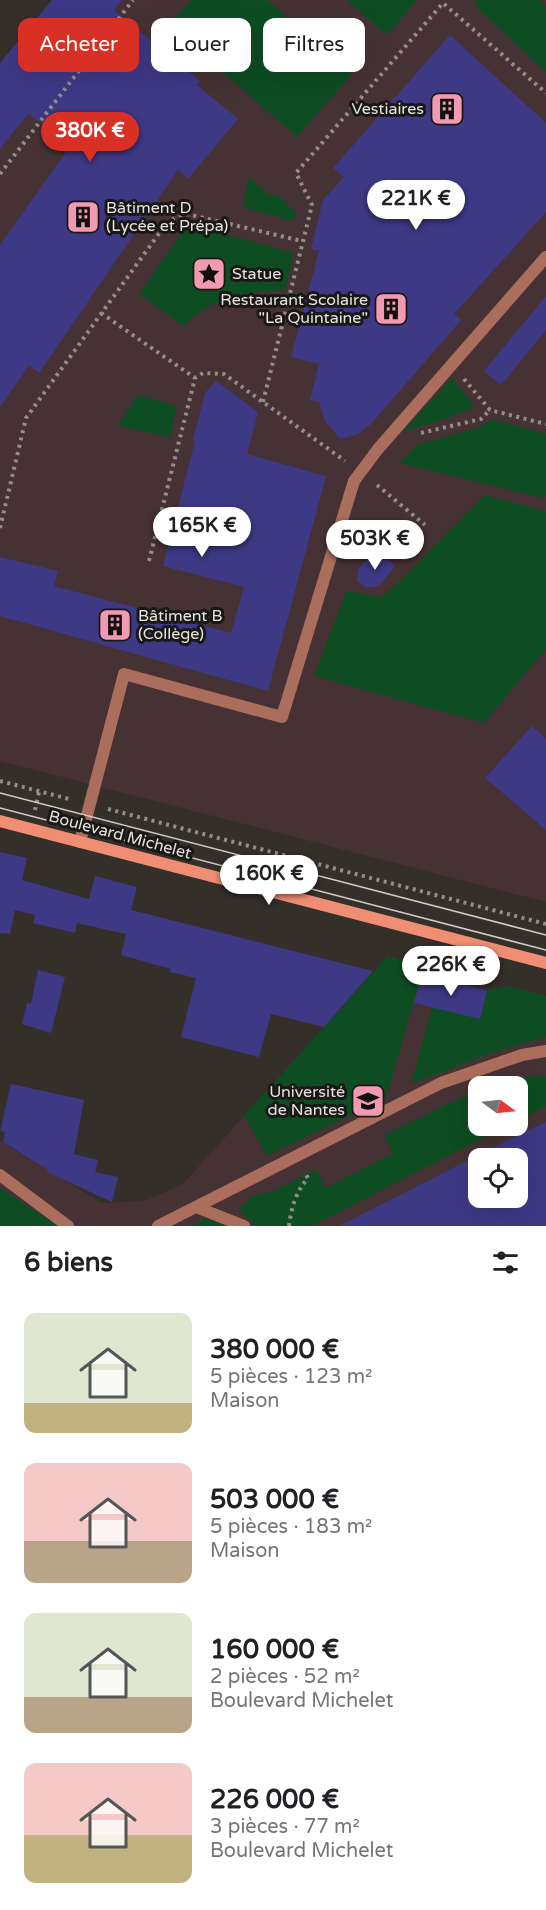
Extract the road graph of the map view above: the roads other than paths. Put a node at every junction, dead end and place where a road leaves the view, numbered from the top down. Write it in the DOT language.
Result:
graph roads {
  1 [pos="546,257"];
  2 [pos="0,821"];
  3 [pos="80,842"];
  4 [pos="546,963"];
  5 [pos="546,1051"];
  6 [pos="0,1175"];
  7 [pos="196,1207"];
  8 [pos="68,1226"];
  9 [pos="159,1226"];
  10 [pos="244,1226"];
  1 -- 3 [label="lane"];
  2 -- 3 [label="street, Boulevard Michelet"];
  3 -- 4 [label="street, Boulevard Michelet"];
  5 -- 7 [label="lane"];
  6 -- 8 [label="lane"];
  7 -- 9 [label="lane"];
  7 -- 10 [label="lane"];
}
